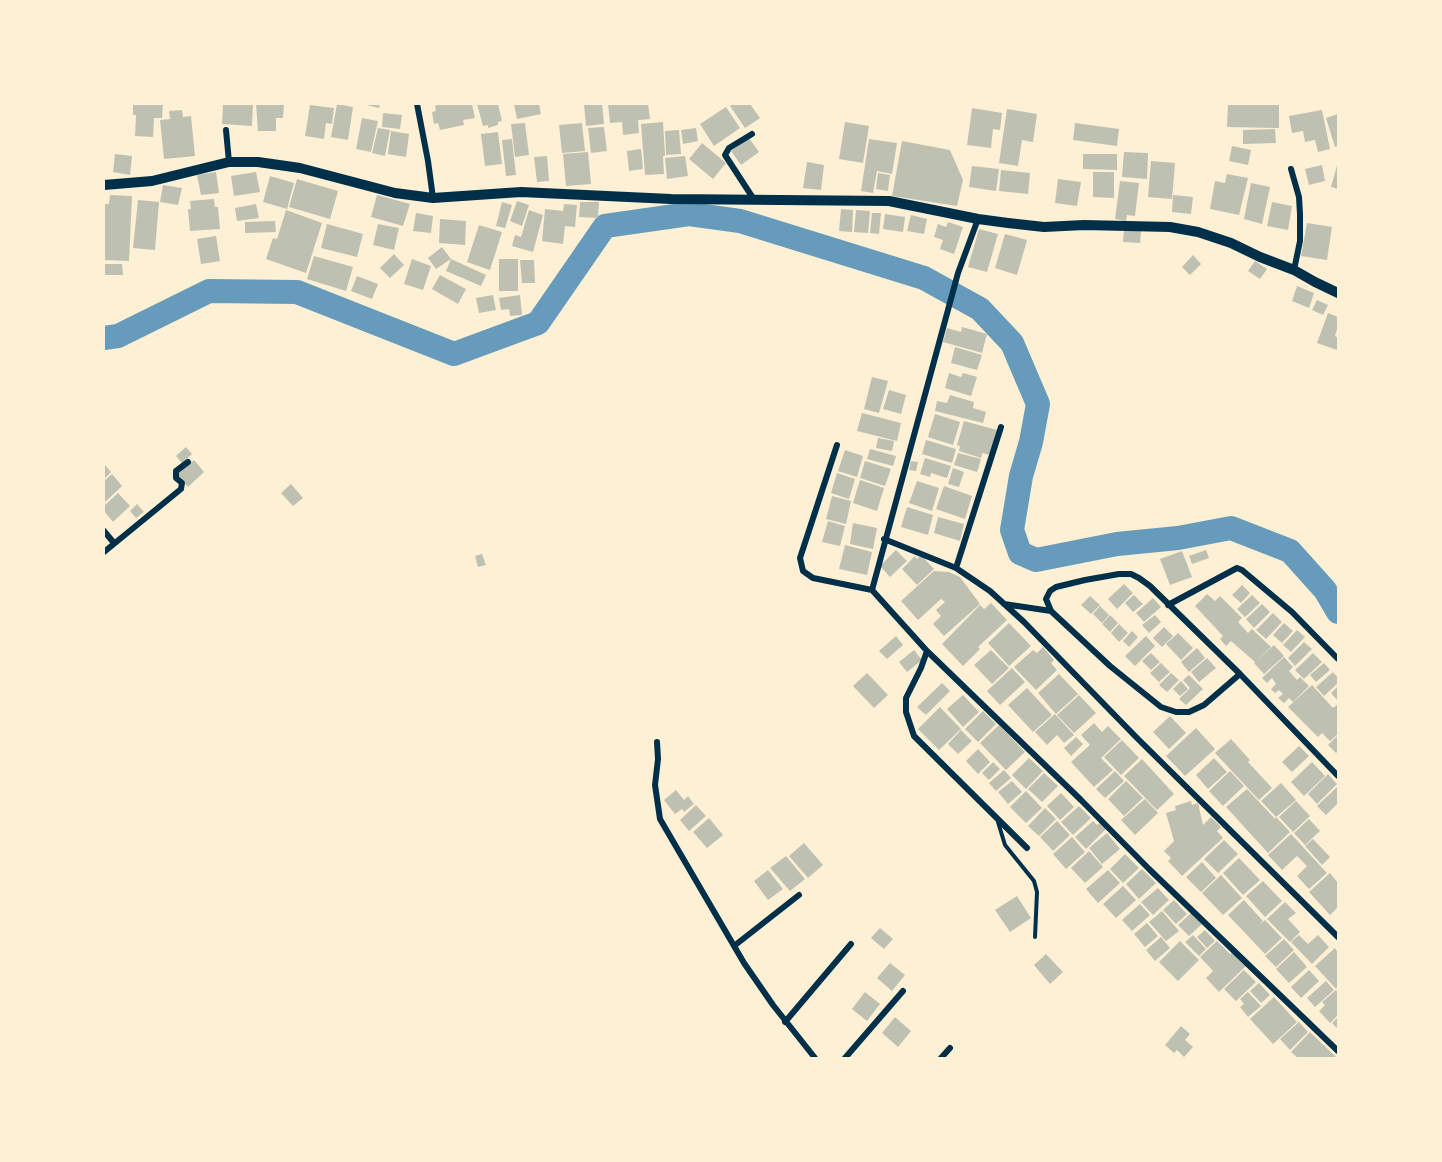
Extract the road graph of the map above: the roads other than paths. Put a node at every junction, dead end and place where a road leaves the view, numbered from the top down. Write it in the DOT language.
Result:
graph roads {
  1 [pos="417,104"];
  2 [pos="226,130"];
  3 [pos="752,134"];
  4 [pos="229,162"];
  5 [pos="1291,169"];
  6 [pos="104,185"];
  7 [pos="433,198"];
  8 [pos="753,198"];
  9 [pos="978,219"];
  10 [pos="1294,270"];
  11 [pos="1338,293"];
  12 [pos="1002,427"];
  13 [pos="837,445"];
  14 [pos="188,462"];
  15 [pos="104,531"];
  16 [pos="884,539"];
  17 [pos="114,543"];
  18 [pos="104,552"];
  19 [pos="956,568"];
  20 [pos="872,590"];
  21 [pos="1003,604"];
  22 [pos="1168,604"];
  23 [pos="1051,611"];
  24 [pos="927,651"];
  25 [pos="1338,659"];
  26 [pos="1240,674"];
  27 [pos="657,742"];
  28 [pos="1338,776"];
  29 [pos="998,821"];
  30 [pos="1027,848"];
  31 [pos="799,896"];
  32 [pos="1035,937"];
  33 [pos="1338,937"];
  34 [pos="851,944"];
  35 [pos="734,946"];
  36 [pos="903,991"];
  37 [pos="785,1022"];
  38 [pos="950,1048"];
  39 [pos="1338,1051"];
  40 [pos="815,1059"];
  41 [pos="845,1059"];
  42 [pos="941,1059"];
  1 -- 7 [label="street"];
  2 -- 4 [label="street"];
  3 -- 8 [label="street"];
  4 -- 6 [label="street"];
  4 -- 7 [label="street"];
  5 -- 10 [label="street"];
  7 -- 8 [label="street"];
  8 -- 9 [label="street"];
  9 -- 10 [label="street"];
  9 -- 16 [label="street"];
  10 -- 11 [label="street"];
  12 -- 19 [label="street"];
  13 -- 20 [label="street"];
  14 -- 17 [label="street"];
  15 -- 17 [label="street"];
  16 -- 19 [label="street"];
  16 -- 20 [label="street"];
  17 -- 18 [label="street"];
  19 -- 21 [label="street"];
  20 -- 24 [label="street"];
  21 -- 23 [label="street"];
  21 -- 33 [label="street"];
  22 -- 23 [label="street"];
  22 -- 25 [label="street"];
  22 -- 26 [label="street"];
  23 -- 26 [label="street"];
  24 -- 29 [label="street"];
  24 -- 39 [label="street"];
  26 -- 28 [label="street"];
  27 -- 35 [label="street"];
  29 -- 30 [label="street"];
  29 -- 32 [label="lane"];
  31 -- 35 [label="street"];
  34 -- 37 [label="street"];
  35 -- 37 [label="street"];
  36 -- 41 [label="street"];
  37 -- 40 [label="street"];
  38 -- 42 [label="street"];
}
